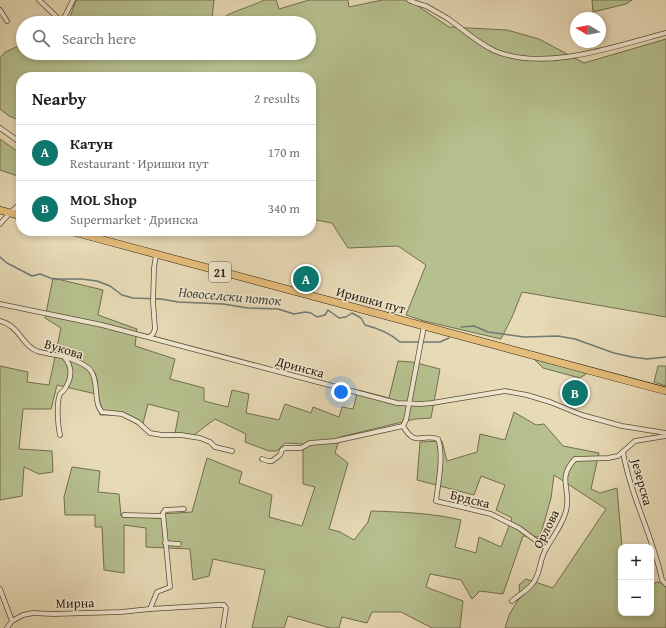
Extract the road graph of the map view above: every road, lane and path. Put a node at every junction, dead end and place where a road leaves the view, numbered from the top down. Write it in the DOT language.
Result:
graph roads {
  1 [pos="39,0"];
  2 [pos="73,0"];
  3 [pos="409,0"];
  4 [pos="0,10"];
  5 [pos="56,16"];
  6 [pos="65,16"];
  7 [pos="7,21"];
  8 [pos="666,33"];
  9 [pos="0,128"];
  10 [pos="16,139"];
  11 [pos="16,208"];
  12 [pos="0,210"];
  13 [pos="10,213"];
  14 [pos="16,215"];
  15 [pos="0,224"];
  16 [pos="88,236"];
  17 [pos="156,255"];
  18 [pos="0,304"];
  19 [pos="0,321"];
  20 [pos="424,326"];
  21 [pos="155,329"];
  22 [pos="149,336"];
  23 [pos="160,339"];
  24 [pos="63,356"];
  25 [pos="666,391"];
  26 [pos="408,404"];
  27 [pos="403,426"];
  28 [pos="60,435"];
  29 [pos="666,435"];
  30 [pos="232,451"];
  31 [pos="623,452"];
  32 [pos="262,459"];
  33 [pos="184,509"];
  34 [pos="124,515"];
  35 [pos="162,516"];
  36 [pos="166,543"];
  37 [pos="179,544"];
  38 [pos="546,548"];
  39 [pos="666,584"];
  40 [pos="0,588"];
  41 [pos="512,601"];
  42 [pos="150,609"];
  43 [pos="12,621"];
  44 [pos="6,628"];
  45 [pos="223,628"];
  1 -- 5 [label="street"];
  2 -- 6 [label="street"];
  3 -- 8 [label="street"];
  4 -- 7 [label="street"];
  9 -- 10 [label="street"];
  11 -- 13 [label="street"];
  12 -- 13 [label="main road"];
  13 -- 14 [label="main road"];
  13 -- 15 [label="street"];
  16 -- 17 [label="main road, Иришки пут / 21"];
  17 -- 20 [label="main road, Иришки пут / 21"];
  17 -- 21 [label="street"];
  18 -- 22 [label="street, Дринска"];
  19 -- 24 [label="street, Вукова"];
  20 -- 25 [label="main road, Иришки пут / 21"];
  20 -- 26 [label="street"];
  21 -- 22 [label="street"];
  21 -- 23 [label="street"];
  22 -- 23 [label="street, Дринска"];
  23 -- 26 [label="street, Дринска"];
  24 -- 28 [label="street"];
  24 -- 30 [label="street, Вукова"];
  26 -- 27 [label="street"];
  26 -- 29 [label="street, Дринска"];
  27 -- 32 [label="street"];
  27 -- 38 [label="street, Брдска"];
  29 -- 31 [label="street, Орлова"];
  31 -- 38 [label="street, Орлова"];
  31 -- 39 [label="street, Језерска"];
  33 -- 35 [label="street"];
  34 -- 35 [label="street"];
  35 -- 36 [label="street"];
  36 -- 37 [label="street"];
  36 -- 42 [label="street"];
  38 -- 41 [label="street, Орлова"];
  40 -- 43 [label="street"];
  42 -- 43 [label="street, Мирна"];
  42 -- 45 [label="street, Мирна"];
  43 -- 44 [label="street, Мирна"];
}
